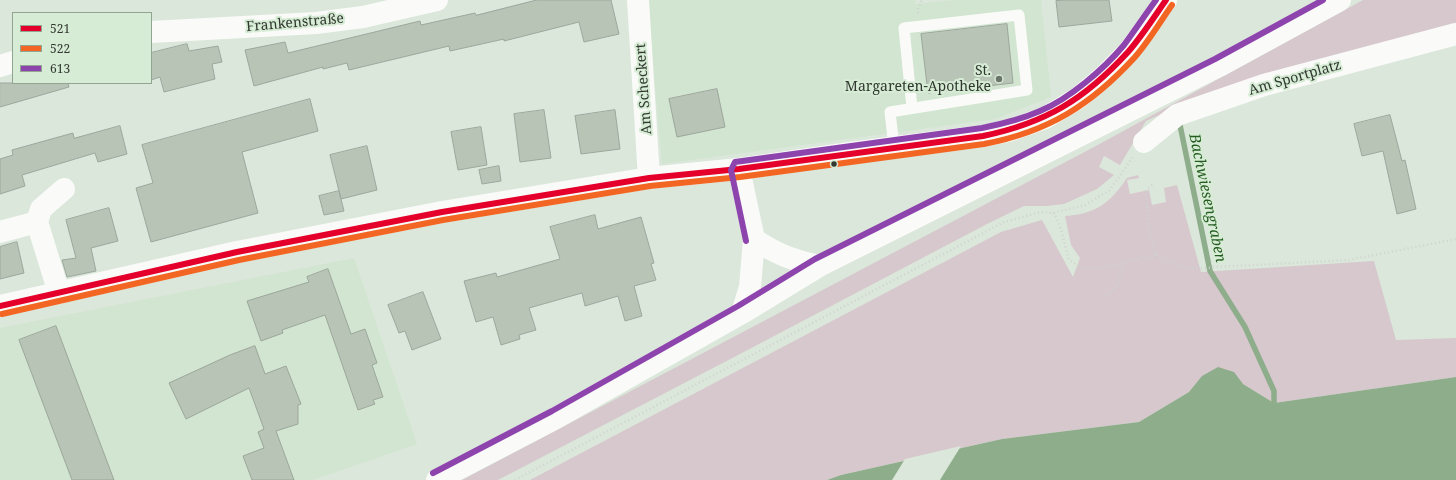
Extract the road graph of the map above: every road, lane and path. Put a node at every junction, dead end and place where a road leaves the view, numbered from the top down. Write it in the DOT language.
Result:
graph roads {
  1 [pos="437,0"];
  2 [pos="638,0"];
  3 [pos="922,0"];
  4 [pos="1166,0"];
  5 [pos="1340,0"];
  6 [pos="918,8"];
  7 [pos="152,32"];
  8 [pos="1456,34"];
  9 [pos="12,62"];
  10 [pos="0,66"];
  11 [pos="912,108"];
  12 [pos="1144,142"];
  13 [pos="894,147"];
  14 [pos="739,169"];
  15 [pos="649,178"];
  16 [pos="1152,185"];
  17 [pos="64,189"];
  18 [pos="1053,213"];
  19 [pos="37,222"];
  20 [pos="0,232"];
  21 [pos="754,239"];
  22 [pos="1456,239"];
  23 [pos="1156,255"];
  24 [pos="1124,262"];
  25 [pos="819,266"];
  26 [pos="59,293"];
  27 [pos="1108,295"];
  28 [pos="0,306"];
  29 [pos="742,313"];
  30 [pos="437,480"];
  31 [pos="515,480"];
  1 -- 7 [label="street, Frankenstraße"];
  2 -- 15 [label="street, Am Scheckert"];
  3 -- 6 [label="path"];
  4 -- 13 [label="street"];
  5 -- 25 [label="street"];
  8 -- 12 [label="street, Am Sportplatz"];
  9 -- 10 [label="street"];
  11 -- 11 [label="lane"];
  11 -- 13 [label="lane"];
  12 -- 18 [label="path"];
  13 -- 14 [label="street"];
  14 -- 15 [label="street"];
  14 -- 21 [label="street"];
  15 -- 26 [label="street"];
  16 -- 23 [label="path"];
  17 -- 19 [label="street"];
  18 -- 24 [label="path"];
  18 -- 31 [label="path"];
  19 -- 20 [label="street"];
  19 -- 26 [label="street"];
  21 -- 25 [label="street"];
  21 -- 29 [label="street"];
  22 -- 23 [label="path"];
  23 -- 24 [label="path"];
  24 -- 27 [label="path"];
  25 -- 29 [label="street"];
  26 -- 28 [label="street"];
  29 -- 30 [label="street"];
}
